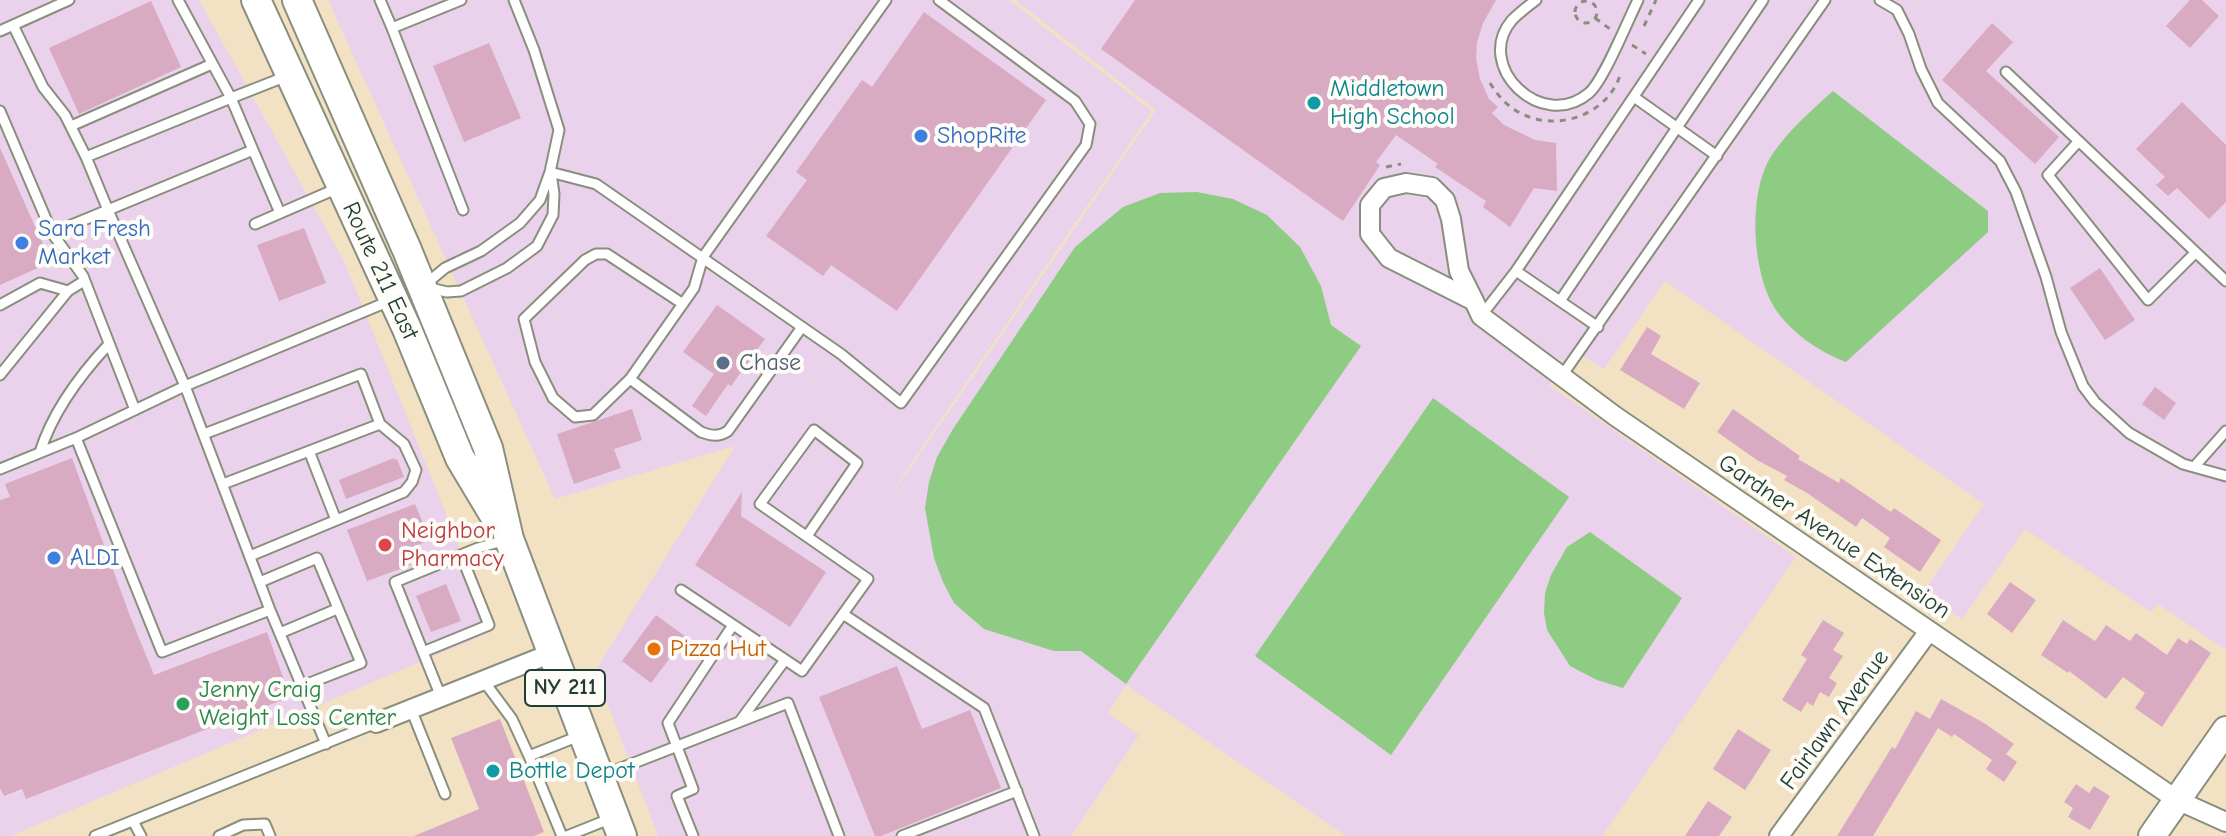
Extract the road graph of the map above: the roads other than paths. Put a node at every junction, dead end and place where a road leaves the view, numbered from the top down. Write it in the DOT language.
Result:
graph roads {
  1 [pos="69,0"];
  2 [pos="178,0"];
  3 [pos="256,0"];
  4 [pos="297,0"];
  5 [pos="380,0"];
  6 [pos="460,0"];
  7 [pos="514,0"];
  8 [pos="886,0"];
  9 [pos="939,0"];
  10 [pos="1536,0"];
  11 [pos="1638,0"];
  12 [pos="1699,0"];
  13 [pos="1763,0"];
  14 [pos="1825,0"];
  15 [pos="1880,0"];
  16 [pos="13,25"];
  17 [pos="392,28"];
  18 [pos="0,31"];
  19 [pos="212,64"];
  20 [pos="2006,72"];
  21 [pos="290,75"];
  22 [pos="1634,97"];
  23 [pos="231,98"];
  24 [pos="0,111"];
  25 [pos="71,126"];
  26 [pos="1678,126"];
  27 [pos="2078,142"];
  28 [pos="253,150"];
  29 [pos="1717,156"];
  30 [pos="86,157"];
  31 [pos="550,172"];
  32 [pos="341,186"];
  33 [pos="108,210"];
  34 [pos="463,210"];
  35 [pos="280,213"];
  36 [pos="255,224"];
  37 [pos="52,233"];
  38 [pos="2195,253"];
  39 [pos="703,257"];
  40 [pos="1516,271"];
  41 [pos="2226,280"];
  42 [pos="84,281"];
  43 [pos="422,287"];
  44 [pos="68,291"];
  45 [pos="393,300"];
  46 [pos="1560,301"];
  47 [pos="683,304"];
  48 [pos="0,305"];
  49 [pos="1478,308"];
  50 [pos="802,327"];
  51 [pos="1598,327"];
  52 [pos="109,344"];
  53 [pos="0,375"];
  54 [pos="1561,377"];
  55 [pos="630,379"];
  56 [pos="185,386"];
  57 [pos="135,410"];
  58 [pos="380,424"];
  59 [pos="2226,431"];
  60 [pos="204,434"];
  61 [pos="76,438"];
  62 [pos="309,451"];
  63 [pos="40,452"];
  64 [pos="2194,467"];
  65 [pos="0,469"];
  66 [pos="2226,476"];
  67 [pos="223,484"];
  68 [pos="336,520"];
  69 [pos="807,536"];
  70 [pos="509,539"];
  71 [pos="461,555"];
  72 [pos="250,556"];
  73 [pos="260,582"];
  74 [pos="681,590"];
  75 [pos="337,609"];
  76 [pos="270,610"];
  77 [pos="843,614"];
  78 [pos="733,625"];
  79 [pos="1929,631"];
  80 [pos="280,633"];
  81 [pos="423,652"];
  82 [pos="552,653"];
  83 [pos="785,660"];
  84 [pos="483,680"];
  85 [pos="302,686"];
  86 [pos="441,697"];
  87 [pos="411,709"];
  88 [pos="739,722"];
  89 [pos="376,723"];
  90 [pos="2226,730"];
  91 [pos="583,735"];
  92 [pos="326,744"];
  93 [pos="675,746"];
  94 [pos="529,756"];
  95 [pos="599,776"];
  96 [pos="1017,791"];
  97 [pos="445,794"];
  98 [pos="2177,800"];
  99 [pos="133,821"];
  100 [pos="2226,822"];
  101 [pos="618,827"];
  102 [pos="95,836"];
  103 [pos="141,836"];
  104 [pos="219,836"];
  105 [pos="270,836"];
  106 [pos="564,836"];
  107 [pos="693,836"];
  108 [pos="839,836"];
  109 [pos="902,836"];
  110 [pos="1034,836"];
  111 [pos="1779,836"];
  112 [pos="2152,836"];
  1 -- 16 [label="lane"];
  2 -- 19 [label="lane"];
  3 -- 21 [label="main road, Route 211 East / NY 211"];
  4 -- 43 [label="main road, Route 211 East / NY 211"];
  5 -- 17 [label="lane"];
  6 -- 17 [label="lane"];
  7 -- 31 [label="lane"];
  8 -- 39 [label="lane"];
  9 -- 50 [label="lane"];
  10 -- 11 [label="lane"];
  12 -- 22 [label="lane"];
  13 -- 26 [label="lane"];
  14 -- 29 [label="lane"];
  15 -- 64 [label="lane"];
  16 -- 18 [label="lane"];
  16 -- 25 [label="lane"];
  17 -- 34 [label="lane"];
  19 -- 23 [label="lane"];
  19 -- 25 [label="lane"];
  20 -- 27 [label="lane"];
  21 -- 23 [label="lane"];
  21 -- 32 [label="main road, Route 211 East / NY 211"];
  22 -- 26 [label="lane"];
  22 -- 40 [label="lane"];
  23 -- 28 [label="lane"];
  23 -- 30 [label="lane"];
  24 -- 37 [label="lane"];
  25 -- 30 [label="lane"];
  26 -- 29 [label="lane"];
  26 -- 46 [label="lane"];
  27 -- 38 [label="lane"];
  27 -- 38 [label="lane"];
  28 -- 33 [label="lane"];
  28 -- 35 [label="lane"];
  29 -- 51 [label="lane"];
  30 -- 33 [label="lane"];
  31 -- 39 [label="lane"];
  31 -- 43 [label="lane"];
  31 -- 43 [label="lane"];
  32 -- 35 [label="lane"];
  32 -- 45 [label="main road, Route 211 East / NY 211"];
  33 -- 37 [label="lane"];
  33 -- 56 [label="lane"];
  35 -- 36 [label="lane"];
  37 -- 42 [label="lane"];
  38 -- 41 [label="lane"];
  39 -- 47 [label="lane"];
  39 -- 50 [label="lane"];
  40 -- 46 [label="lane"];
  40 -- 49 [label="lane"];
  42 -- 44 [label="lane"];
  42 -- 52 [label="lane"];
  43 -- 45 [label="lane"];
  43 -- 70 [label="main road, Route 211 East / NY 211"];
  44 -- 48 [label="lane"];
  44 -- 53 [label="lane"];
  45 -- 56 [label="lane"];
  45 -- 70 [label="main road, Route 211 East / NY 211"];
  46 -- 51 [label="lane"];
  47 -- 55 [label="lane"];
  47 -- 55 [label="lane"];
  49 -- 49 [label="street, Gardner Avenue Extension"];
  49 -- 54 [label="street, Gardner Avenue Extension"];
  50 -- 55 [label="lane"];
  51 -- 54 [label="lane"];
  52 -- 57 [label="lane"];
  52 -- 63 [label="lane"];
  54 -- 79 [label="street, Gardner Avenue Extension"];
  56 -- 57 [label="lane"];
  56 -- 60 [label="lane"];
  57 -- 61 [label="lane"];
  58 -- 60 [label="lane"];
  58 -- 62 [label="lane"];
  58 -- 68 [label="lane"];
  59 -- 64 [label="lane"];
  60 -- 67 [label="lane"];
  61 -- 63 [label="lane"];
  61 -- 76 [label="lane"];
  62 -- 67 [label="lane"];
  62 -- 68 [label="lane"];
  63 -- 65 [label="lane"];
  64 -- 66 [label="lane"];
  67 -- 72 [label="lane"];
  68 -- 72 [label="lane"];
  69 -- 69 [label="lane"];
  69 -- 77 [label="lane"];
  70 -- 71 [label="lane"];
  70 -- 82 [label="main road, Route 211 East / NY 211"];
  71 -- 81 [label="lane"];
  71 -- 81 [label="lane"];
  72 -- 73 [label="lane"];
  73 -- 75 [label="lane"];
  73 -- 76 [label="lane"];
  74 -- 78 [label="lane"];
  75 -- 80 [label="lane"];
  75 -- 85 [label="lane"];
  76 -- 80 [label="lane"];
  77 -- 83 [label="lane"];
  77 -- 96 [label="lane"];
  78 -- 83 [label="lane"];
  78 -- 93 [label="lane"];
  79 -- 98 [label="street, Gardner Avenue Extension"];
  79 -- 111 [label="street, Fairlawn Avenue"];
  80 -- 85 [label="lane"];
  81 -- 86 [label="lane"];
  82 -- 84 [label="street"];
  82 -- 91 [label="main road, Route 211 East / NY 211"];
  83 -- 88 [label="lane"];
  84 -- 86 [label="street"];
  84 -- 94 [label="lane"];
  85 -- 92 [label="lane"];
  86 -- 87 [label="street"];
  87 -- 89 [label="street"];
  87 -- 97 [label="lane"];
  88 -- 93 [label="lane"];
  88 -- 108 [label="lane"];
  89 -- 92 [label="lane"];
  90 -- 98 [label="street"];
  91 -- 94 [label="lane"];
  91 -- 95 [label="main road, Route 211 East / NY 211"];
  92 -- 99 [label="lane"];
  93 -- 95 [label="lane"];
  93 -- 107 [label="lane"];
  94 -- 106 [label="lane"];
  95 -- 101 [label="main road, Route 211 East / NY 211"];
  96 -- 109 [label="lane"];
  96 -- 110 [label="lane"];
  98 -- 100 [label="street, Gardner Avenue Extension"];
  98 -- 112 [label="street"];
  99 -- 102 [label="lane"];
  99 -- 103 [label="lane"];
  101 -- 106 [label="lane"];
  104 -- 105 [label="lane"];
}
